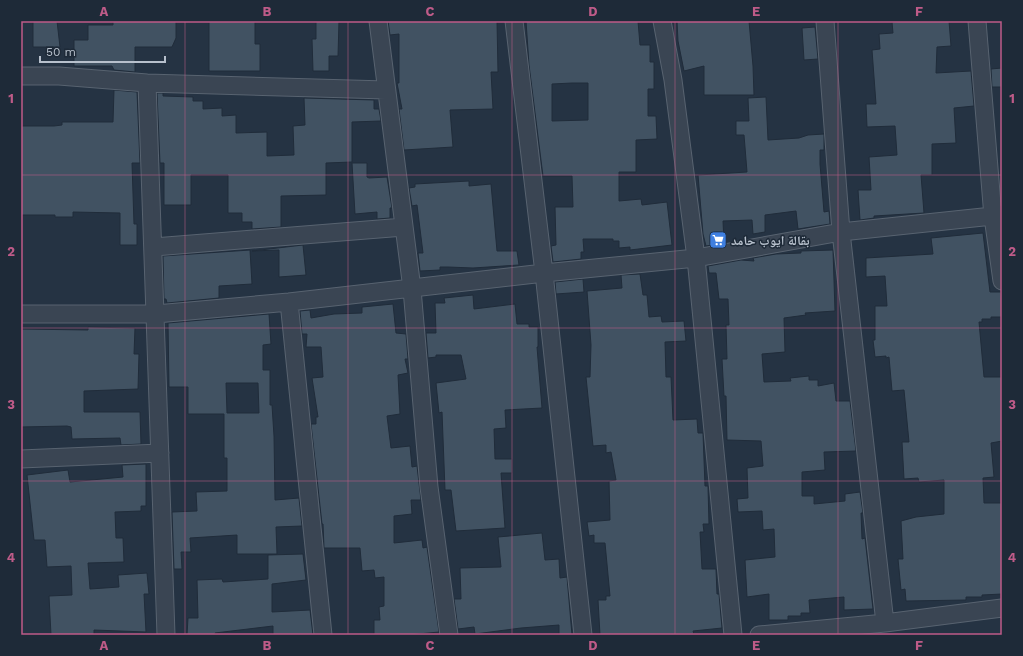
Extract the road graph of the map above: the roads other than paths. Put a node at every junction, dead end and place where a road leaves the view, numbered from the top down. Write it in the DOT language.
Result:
graph roads {
  1 [pos="378,21"];
  2 [pos="514,21"];
  3 [pos="662,21"];
  4 [pos="825,21"];
  5 [pos="977,21"];
  6 [pos="21,76"];
  7 [pos="147,83"];
  8 [pos="386,90"];
  9 [pos="998,216"];
  10 [pos="404,227"];
  11 [pos="841,232"];
  12 [pos="154,247"];
  13 [pos="696,258"];
  14 [pos="544,273"];
  15 [pos="1002,281"];
  16 [pos="412,289"];
  17 [pos="289,302"];
  18 [pos="21,314"];
  19 [pos="156,314"];
  20 [pos="160,453"];
  21 [pos="21,459"];
  22 [pos="1002,608"];
  23 [pos="885,623"];
  24 [pos="166,635"];
  25 [pos="323,635"];
  26 [pos="449,635"];
  27 [pos="583,635"];
  28 [pos="732,635"];
  29 [pos="759,635"];
  1 -- 8 [label="street"];
  2 -- 14 [label="street"];
  3 -- 13 [label="street"];
  4 -- 11 [label="street"];
  5 -- 9 [label="street"];
  6 -- 7 [label="street"];
  7 -- 8 [label="street"];
  7 -- 12 [label="street"];
  8 -- 10 [label="street"];
  9 -- 11 [label="street"];
  9 -- 15 [label="street"];
  10 -- 12 [label="street"];
  10 -- 16 [label="street"];
  11 -- 13 [label="street"];
  11 -- 23 [label="street"];
  12 -- 19 [label="street"];
  13 -- 14 [label="street"];
  13 -- 28 [label="street"];
  14 -- 16 [label="street"];
  14 -- 27 [label="street"];
  16 -- 17 [label="street"];
  16 -- 26 [label="street"];
  17 -- 19 [label="street"];
  17 -- 25 [label="street"];
  18 -- 19 [label="street"];
  19 -- 20 [label="street"];
  20 -- 21 [label="street"];
  20 -- 24 [label="street"];
  22 -- 23 [label="street"];
  23 -- 29 [label="street"];
}
